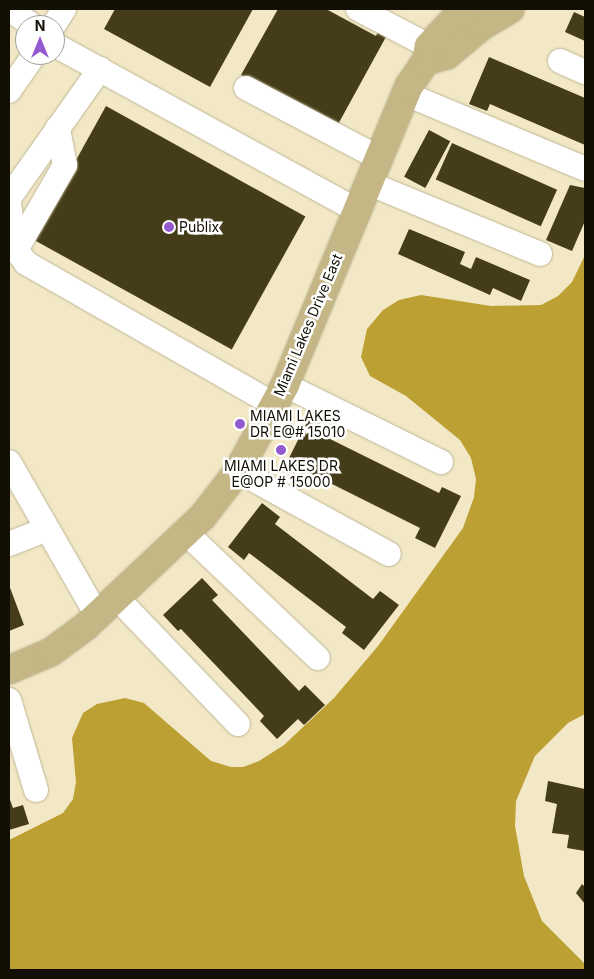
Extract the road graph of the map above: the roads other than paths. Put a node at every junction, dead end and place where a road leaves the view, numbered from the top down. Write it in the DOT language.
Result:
graph roads {
  1 [pos="358,9"];
  2 [pos="510,9"];
  3 [pos="453,12"];
  4 [pos="65,50"];
  5 [pos="428,53"];
  6 [pos="560,61"];
  7 [pos="27,65"];
  8 [pos="100,69"];
  9 [pos="585,72"];
  10 [pos="246,88"];
  11 [pos="9,91"];
  12 [pos="406,94"];
  13 [pos="58,128"];
  14 [pos="585,169"];
  15 [pos="373,171"];
  16 [pos="9,198"];
  17 [pos="9,204"];
  18 [pos="356,210"];
  19 [pos="16,250"];
  20 [pos="540,254"];
  21 [pos="280,395"];
  22 [pos="9,462"];
  23 [pos="441,462"];
  24 [pos="238,471"];
  25 [pos="15,486"];
  26 [pos="47,529"];
  27 [pos="185,532"];
  28 [pos="9,544"];
  29 [pos="388,554"];
  30 [pos="106,606"];
  31 [pos="318,658"];
  32 [pos="9,670"];
  33 [pos="9,700"];
  34 [pos="238,724"];
  35 [pos="36,790"];
  1 -- 5 [label="street"];
  2 -- 5 [label="main road"];
  3 -- 5 [label="main road, Miami Lakes Drive East"];
  4 -- 8 [label="street"];
  5 -- 12 [label="main road, Miami Lakes Drive East"];
  6 -- 9 [label="street"];
  7 -- 11 [label="street"];
  8 -- 13 [label="street"];
  8 -- 18 [label="street"];
  10 -- 15 [label="street"];
  12 -- 14 [label="street"];
  12 -- 15 [label="main road, Miami Lakes Drive East"];
  13 -- 16 [label="street"];
  13 -- 19 [label="street"];
  15 -- 18 [label="main road, Miami Lakes Drive East"];
  15 -- 20 [label="street"];
  17 -- 19 [label="street"];
  18 -- 21 [label="main road, Miami Lakes Drive East"];
  19 -- 21 [label="street"];
  21 -- 23 [label="street"];
  21 -- 24 [label="main road, Miami Lakes Drive East"];
  22 -- 25 [label="street"];
  24 -- 27 [label="main road, Miami Lakes Drive East"];
  24 -- 29 [label="street"];
  25 -- 26 [label="street"];
  26 -- 28 [label="street"];
  26 -- 30 [label="street"];
  27 -- 30 [label="main road, Miami Lakes Drive East"];
  27 -- 31 [label="street"];
  30 -- 32 [label="main road, Miami Lakes Drive East"];
  30 -- 34 [label="street"];
  33 -- 35 [label="street"];
}
